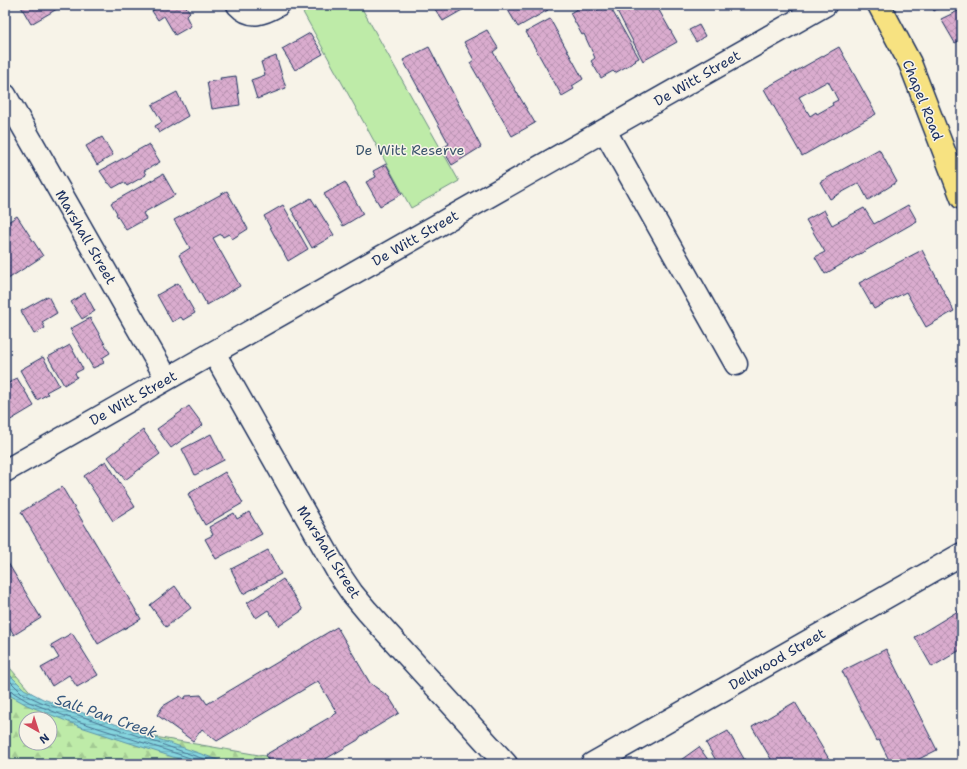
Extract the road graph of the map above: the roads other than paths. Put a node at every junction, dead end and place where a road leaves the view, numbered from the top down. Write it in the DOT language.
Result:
graph roads {
  1 [pos="238,5"];
  2 [pos="278,5"];
  3 [pos="825,5"];
  4 [pos="879,5"];
  5 [pos="5,95"];
  6 [pos="605,130"];
  7 [pos="961,192"];
  8 [pos="214,353"];
  9 [pos="736,364"];
  10 [pos="167,379"];
  11 [pos="5,471"];
  12 [pos="962,554"];
  13 [pos="506,764"];
  14 [pos="592,764"];
  1 -- 2 [label="street"];
  3 -- 6 [label="street, De Witt Street"];
  4 -- 7 [label="main road, Chapel Road"];
  5 -- 10 [label="street, Marshall Street"];
  6 -- 8 [label="street, De Witt Street"];
  6 -- 9 [label="street"];
  8 -- 10 [label="street, De Witt Street"];
  8 -- 13 [label="street, Marshall Street"];
  10 -- 11 [label="street, De Witt Street"];
  12 -- 14 [label="street, Dellwood Street"];
}
